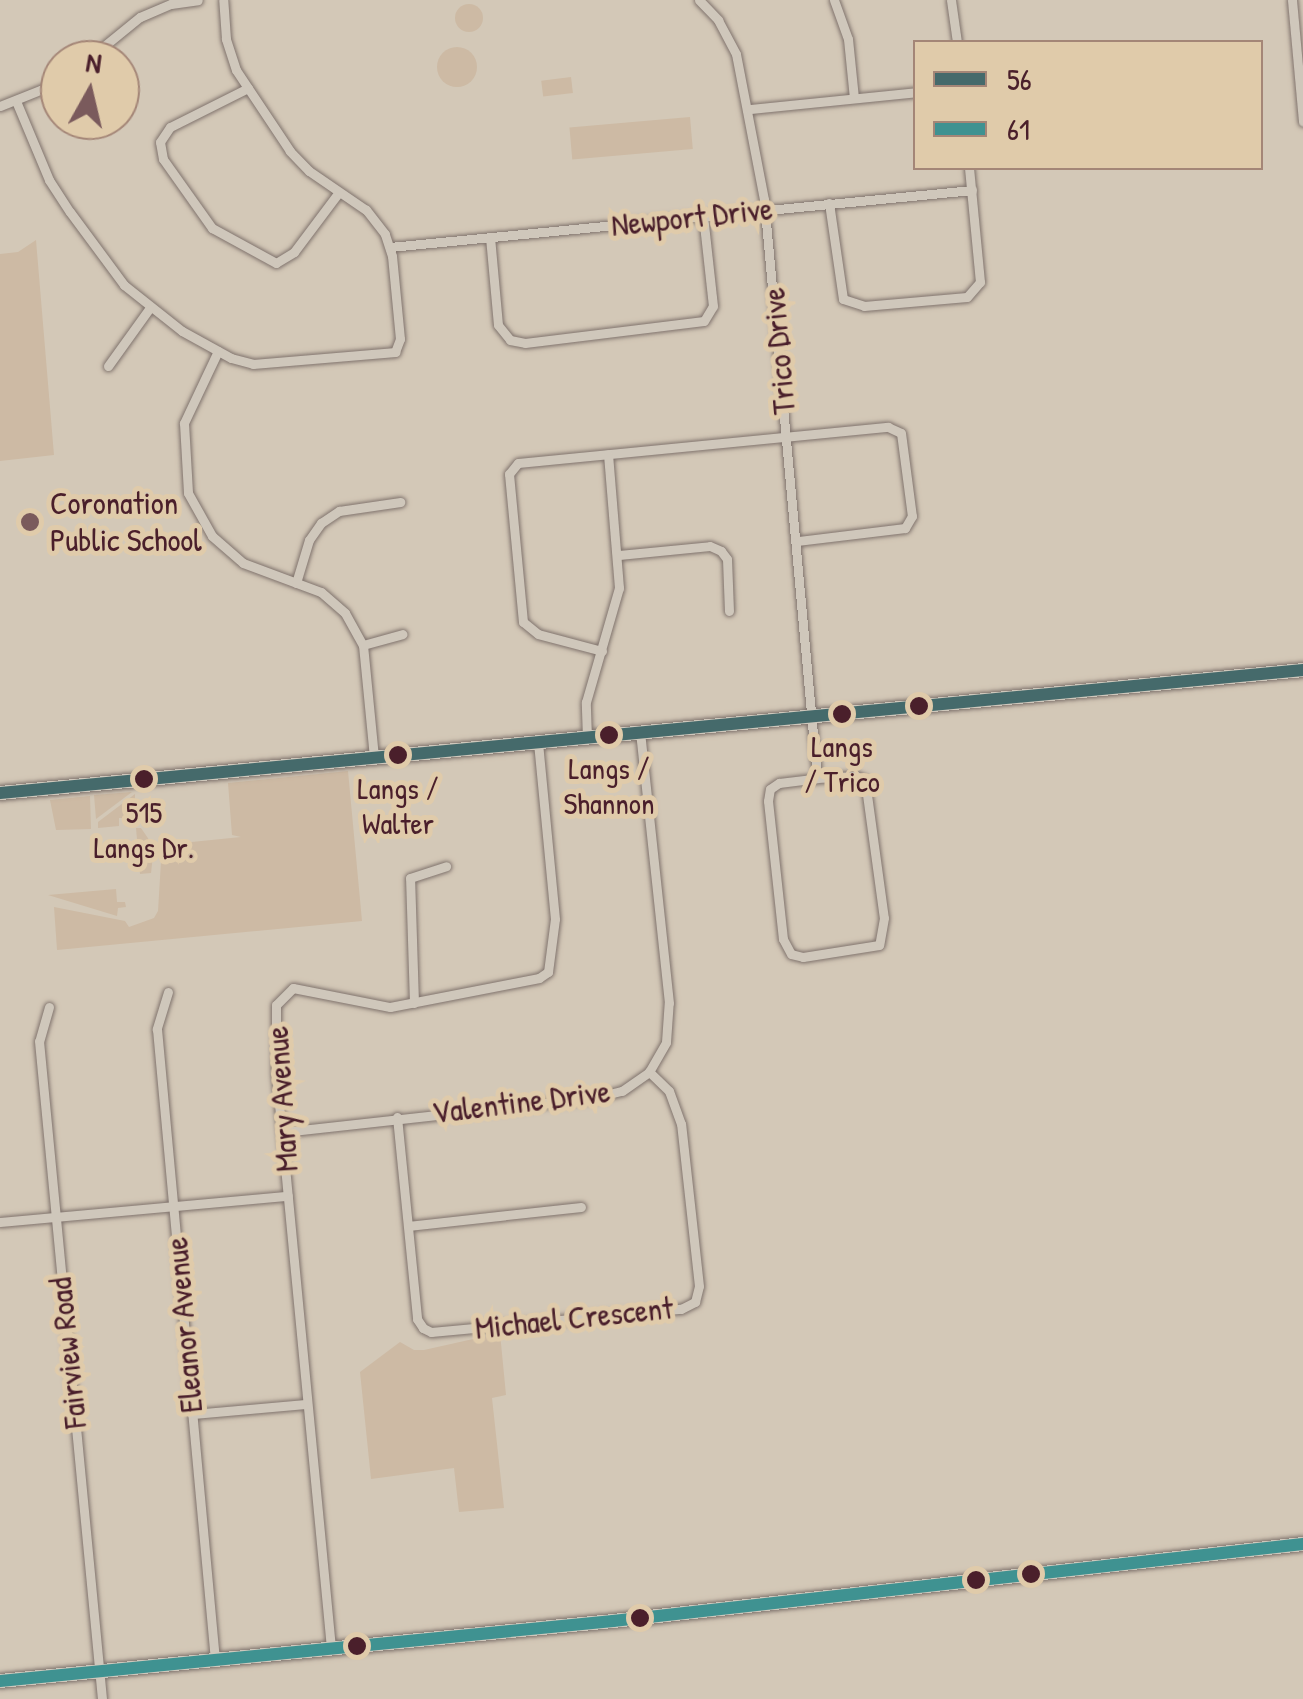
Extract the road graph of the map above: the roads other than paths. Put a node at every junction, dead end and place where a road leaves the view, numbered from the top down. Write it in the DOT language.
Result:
graph roads {
  1 [pos="198,0"];
  2 [pos="223,0"];
  3 [pos="699,0"];
  4 [pos="834,0"];
  5 [pos="951,0"];
  6 [pos="1292,0"];
  7 [pos="112,40"];
  8 [pos="957,40"];
  9 [pos="248,88"];
  10 [pos="40,91"];
  11 [pos="913,92"];
  12 [pos="854,98"];
  13 [pos="16,101"];
  14 [pos="0,106"];
  15 [pos="750,108"];
  16 [pos="1303,122"];
  17 [pos="970,170"];
  18 [pos="972,190"];
  19 [pos="339,192"];
  20 [pos="828,203"];
  21 [pos="766,209"];
  22 [pos="704,216"];
  23 [pos="490,237"];
  24 [pos="390,246"];
  25 [pos="149,309"];
  26 [pos="218,352"];
  27 [pos="108,366"];
  28 [pos="787,437"];
  29 [pos="608,454"];
  30 [pos="400,502"];
  31 [pos="797,541"];
  32 [pos="620,555"];
  33 [pos="296,583"];
  34 [pos="729,611"];
  35 [pos="403,634"];
  36 [pos="362,645"];
  37 [pos="602,651"];
  38 [pos="1303,670"];
  39 [pos="813,716"];
  40 [pos="640,733"];
  41 [pos="587,738"];
  42 [pos="538,743"];
  43 [pos="374,758"];
  44 [pos="818,778"];
  45 [pos="0,794"];
  46 [pos="446,866"];
  47 [pos="168,992"];
  48 [pos="414,1002"];
  49 [pos="49,1007"];
  50 [pos="649,1072"];
  51 [pos="397,1117"];
  52 [pos="283,1132"];
  53 [pos="288,1196"];
  54 [pos="172,1207"];
  55 [pos="581,1208"];
  56 [pos="55,1218"];
  57 [pos="0,1222"];
  58 [pos="408,1226"];
  59 [pos="307,1404"];
  60 [pos="192,1414"];
  61 [pos="1303,1544"];
  62 [pos="331,1648"];
  63 [pos="215,1660"];
  64 [pos="99,1671"];
  65 [pos="0,1681"];
  66 [pos="102,1699"];
  1 -- 7 [label="street"];
  2 -- 9 [label="street"];
  3 -- 15 [label="street, Trico Drive"];
  4 -- 12 [label="street"];
  5 -- 8 [label="street"];
  6 -- 16 [label="street"];
  9 -- 19 [label="street"];
  9 -- 19 [label="street"];
  10 -- 13 [label="street"];
  11 -- 12 [label="street"];
  12 -- 15 [label="street"];
  13 -- 14 [label="street"];
  13 -- 25 [label="street"];
  15 -- 21 [label="street, Trico Drive"];
  17 -- 18 [label="street"];
  18 -- 20 [label="street, Newport Drive"];
  18 -- 20 [label="street"];
  19 -- 24 [label="street"];
  20 -- 21 [label="street, Newport Drive"];
  21 -- 22 [label="street, Newport Drive"];
  21 -- 28 [label="street, Trico Drive"];
  22 -- 23 [label="street, Newport Drive"];
  22 -- 23 [label="street"];
  23 -- 24 [label="street, Newport Drive"];
  24 -- 26 [label="street"];
  25 -- 26 [label="street"];
  25 -- 27 [label="street"];
  26 -- 33 [label="street"];
  28 -- 29 [label="street"];
  28 -- 31 [label="street, Trico Drive"];
  28 -- 31 [label="street"];
  29 -- 32 [label="street"];
  29 -- 37 [label="street"];
  30 -- 33 [label="street"];
  31 -- 39 [label="street, Trico Drive"];
  32 -- 34 [label="street"];
  32 -- 37 [label="street"];
  33 -- 36 [label="street"];
  35 -- 36 [label="street"];
  36 -- 43 [label="street"];
  37 -- 41 [label="street"];
  38 -- 39 [label="street"];
  39 -- 40 [label="street"];
  39 -- 44 [label="street, Trico Drive"];
  40 -- 41 [label="street"];
  40 -- 50 [label="street, Valentine Drive"];
  41 -- 42 [label="street"];
  42 -- 43 [label="street"];
  42 -- 48 [label="street, Mary Avenue"];
  43 -- 45 [label="street"];
  44 -- 44 [label="street"];
  46 -- 48 [label="street"];
  47 -- 54 [label="street, Eleanor Avenue"];
  48 -- 52 [label="street, Mary Avenue"];
  49 -- 56 [label="street, Fairview Road"];
  50 -- 51 [label="street, Valentine Drive"];
  50 -- 58 [label="street, Michael Crescent"];
  51 -- 52 [label="street, Valentine Drive"];
  51 -- 58 [label="street, Michael Crescent"];
  52 -- 53 [label="street, Mary Avenue"];
  53 -- 54 [label="street"];
  53 -- 59 [label="street, Mary Avenue"];
  54 -- 56 [label="street"];
  54 -- 60 [label="street, Eleanor Avenue"];
  55 -- 58 [label="street"];
  56 -- 57 [label="street"];
  56 -- 64 [label="street, Fairview Road"];
  59 -- 60 [label="street"];
  59 -- 62 [label="street, Mary Avenue"];
  60 -- 63 [label="street, Eleanor Avenue"];
  61 -- 62 [label="street"];
  62 -- 63 [label="street"];
  63 -- 64 [label="street"];
  64 -- 65 [label="street"];
  64 -- 66 [label="street, Fairview Road"];
}
